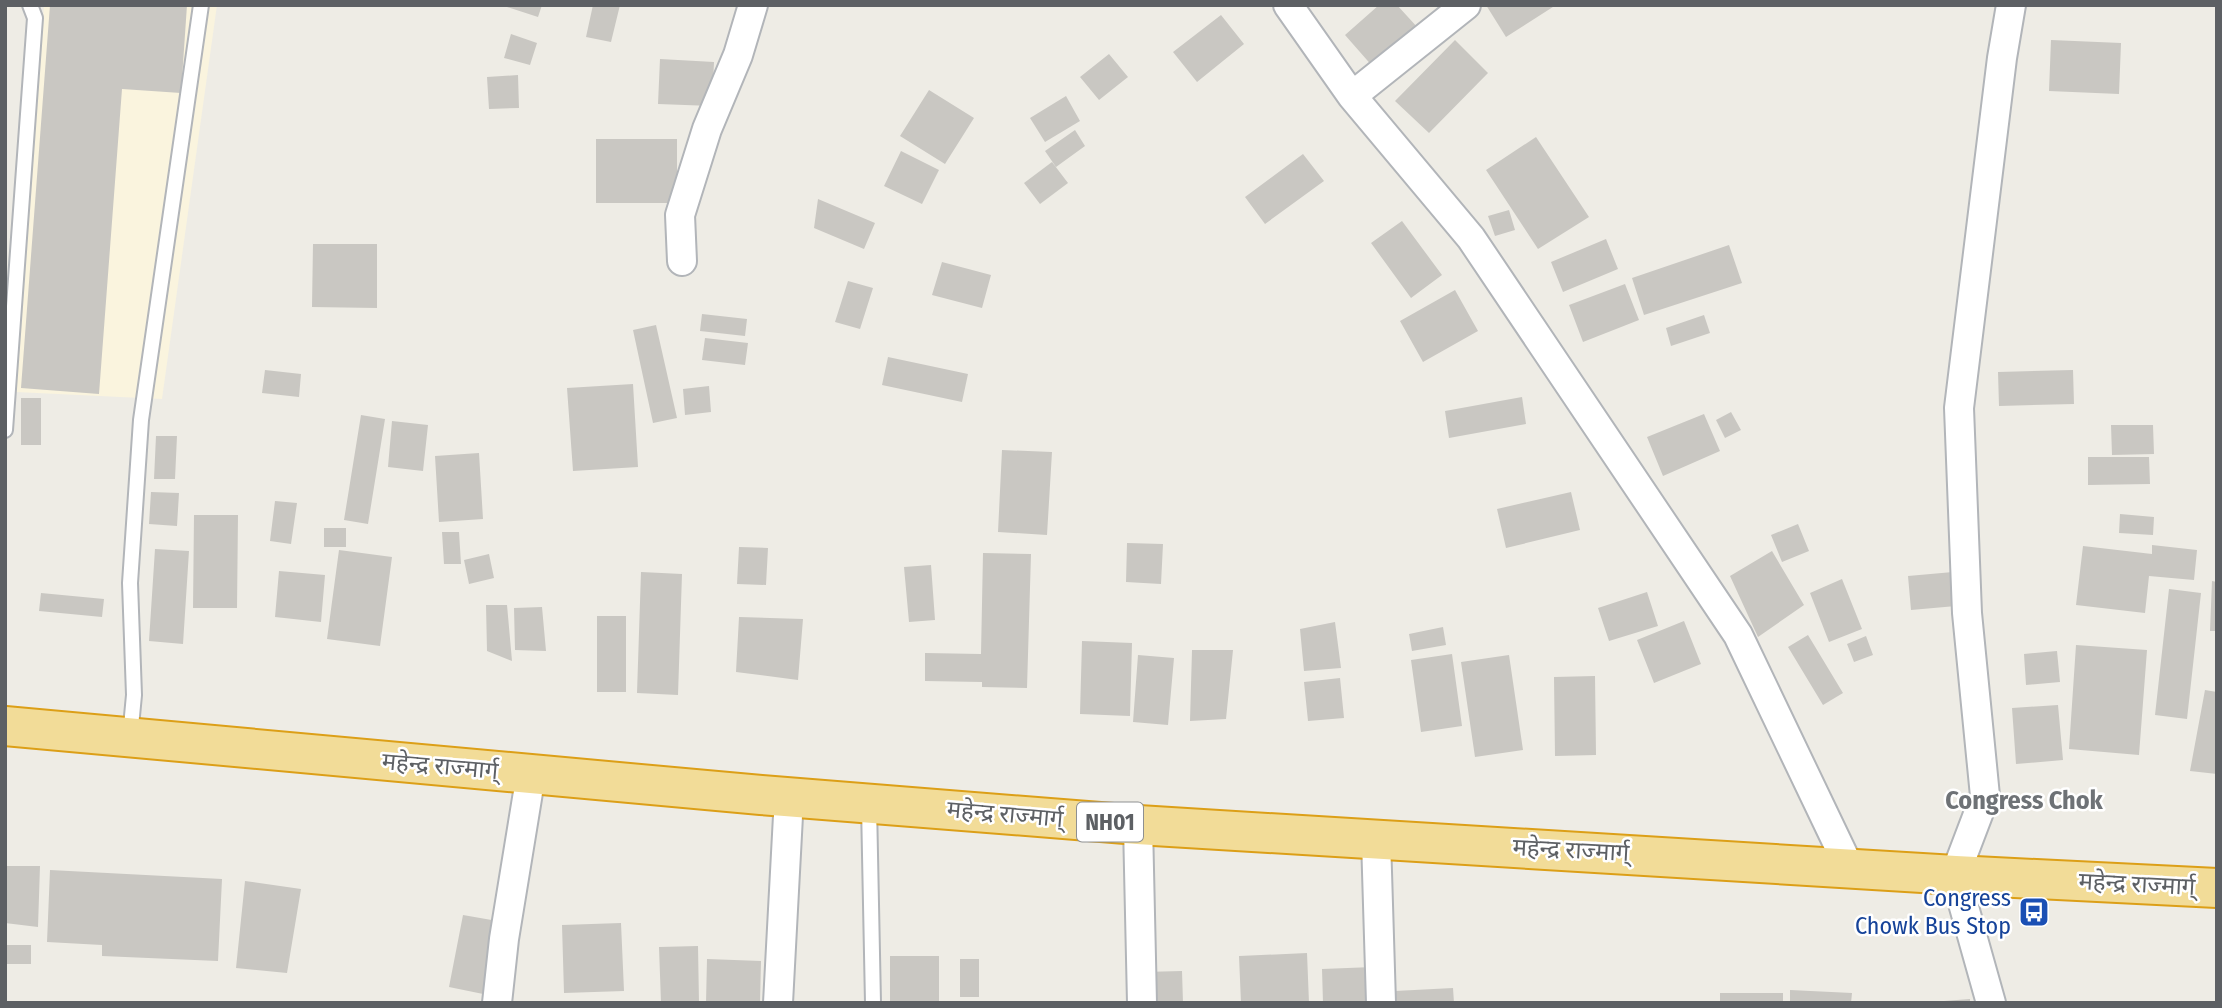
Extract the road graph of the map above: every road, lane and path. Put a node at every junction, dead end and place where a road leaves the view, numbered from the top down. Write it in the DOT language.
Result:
graph roads {
  1 [pos="30,5"];
  2 [pos="201,5"];
  3 [pos="753,5"];
  4 [pos="1288,5"];
  5 [pos="1466,5"];
  6 [pos="2011,5"];
  7 [pos="1352,96"];
  8 [pos="682,261"];
  9 [pos="5,430"];
  10 [pos="5,726"];
  11 [pos="130,737"];
  12 [pos="531,774"];
  13 [pos="789,797"];
  14 [pos="869,802"];
  15 [pos="1138,825"];
  16 [pos="1377,839"];
  17 [pos="1849,867"];
  18 [pos="1955,875"];
  19 [pos="2217,888"];
  20 [pos="497,1003"];
  21 [pos="778,1003"];
  22 [pos="873,1003"];
  23 [pos="1142,1003"];
  24 [pos="1381,1003"];
  25 [pos="1991,1003"];
  1 -- 9 [label="lane"];
  2 -- 11 [label="lane"];
  3 -- 8 [label="street"];
  4 -- 7 [label="street"];
  5 -- 7 [label="street"];
  6 -- 18 [label="street"];
  7 -- 17 [label="street"];
  10 -- 11 [label="highway, महेन्द्र राज्मार्ग् / NH01"];
  11 -- 12 [label="highway, महेन्द्र राज्मार्ग् / NH01"];
  12 -- 13 [label="highway, महेन्द्र राज्मार्ग् / NH01"];
  12 -- 20 [label="street"];
  13 -- 14 [label="highway, महेन्द्र राज्मार्ग् / NH01"];
  13 -- 21 [label="street"];
  14 -- 15 [label="highway, महेन्द्र राज्मार्ग् / NH01"];
  14 -- 22 [label="lane"];
  15 -- 16 [label="highway, महेन्द्र राज्मार्ग् / NH01"];
  15 -- 23 [label="street"];
  16 -- 17 [label="highway, महेन्द्र राज्मार्ग् / NH01"];
  16 -- 24 [label="street"];
  17 -- 18 [label="highway, महेन्द्र राज्मार्ग् / NH01"];
  18 -- 19 [label="highway, महेन्द्र राज्मार्ग् / NH01"];
  18 -- 25 [label="street"];
}
